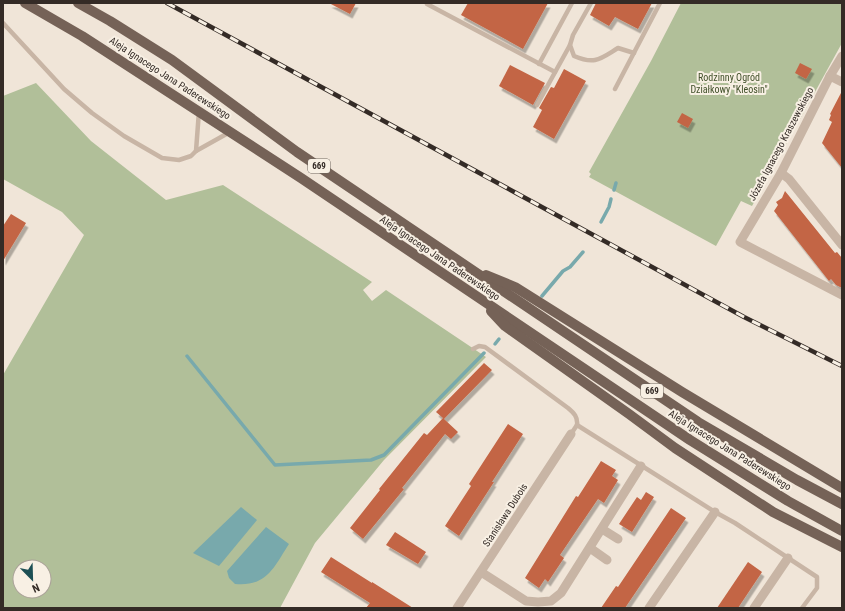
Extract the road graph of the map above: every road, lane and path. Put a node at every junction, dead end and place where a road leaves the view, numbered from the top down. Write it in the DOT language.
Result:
graph roads {
  1 [pos="25,3"];
  2 [pos="78,3"];
  3 [pos="572,3"];
  4 [pos="590,3"];
  5 [pos="660,3"];
  6 [pos="427,4"];
  7 [pos="3,23"];
  8 [pos="570,45"];
  9 [pos="634,53"];
  10 [pos="842,56"];
  11 [pos="539,64"];
  12 [pos="555,72"];
  13 [pos="830,76"];
  14 [pos="842,82"];
  15 [pos="615,89"];
  16 [pos="537,105"];
  17 [pos="199,111"];
  18 [pos="230,132"];
  19 [pos="196,151"];
  20 [pos="781,173"];
  21 [pos="842,245"];
  22 [pos="469,268"];
  23 [pos="842,295"];
  24 [pos="479,298"];
  25 [pos="473,349"];
  26 [pos="577,425"];
  27 [pos="571,434"];
  28 [pos="641,466"];
  29 [pos="842,488"];
  30 [pos="842,504"];
  31 [pos="715,512"];
  32 [pos="602,529"];
  33 [pos="842,531"];
  34 [pos="618,539"];
  35 [pos="842,547"];
  36 [pos="590,548"];
  37 [pos="788,558"];
  38 [pos="607,560"];
  39 [pos="481,572"];
  40 [pos="457,608"];
  41 [pos="649,608"];
  42 [pos="754,608"];
  43 [pos="802,608"];
  1 -- 17 [label="main road, Aleja Ignacego Jana Paderewskiego / 669"];
  2 -- 22 [label="main road, Aleja Ignacego Jana Paderewskiego / 669"];
  3 -- 11 [label="lane"];
  4 -- 8 [label="lane"];
  5 -- 9 [label="lane"];
  6 -- 11 [label="lane"];
  7 -- 19 [label="lane"];
  8 -- 9 [label="lane"];
  8 -- 12 [label="lane"];
  9 -- 15 [label="lane"];
  10 -- 13 [label="street, Józefa Ignacego Kraszewskiego"];
  11 -- 12 [label="lane"];
  12 -- 16 [label="lane"];
  13 -- 14 [label="street"];
  13 -- 20 [label="street, Józefa Ignacego Kraszewskiego"];
  17 -- 18 [label="main road, Aleja Ignacego Jana Paderewskiego / 669"];
  17 -- 19 [label="lane"];
  18 -- 19 [label="lane"];
  18 -- 24 [label="main road, Aleja Ignacego Jana Paderewskiego / 669"];
  20 -- 21 [label="street"];
  20 -- 23 [label="street, Józefa Ignacego Kraszewskiego"];
  22 -- 29 [label="main road"];
  22 -- 30 [label="main road, Aleja Ignacego Jana Paderewskiego / 669"];
  24 -- 33 [label="main road, Aleja Ignacego Jana Paderewskiego / 669"];
  24 -- 35 [label="main road"];
  25 -- 26 [label="lane"];
  26 -- 27 [label="lane"];
  26 -- 28 [label="lane"];
  27 -- 39 [label="street, Stanisława Dubois"];
  28 -- 31 [label="lane"];
  28 -- 32 [label="street"];
  31 -- 37 [label="lane"];
  31 -- 41 [label="street"];
  32 -- 34 [label="street"];
  32 -- 36 [label="street"];
  36 -- 38 [label="street"];
  36 -- 39 [label="street"];
  37 -- 42 [label="street"];
  37 -- 43 [label="lane"];
  39 -- 40 [label="street, Stanisława Dubois"];
}
